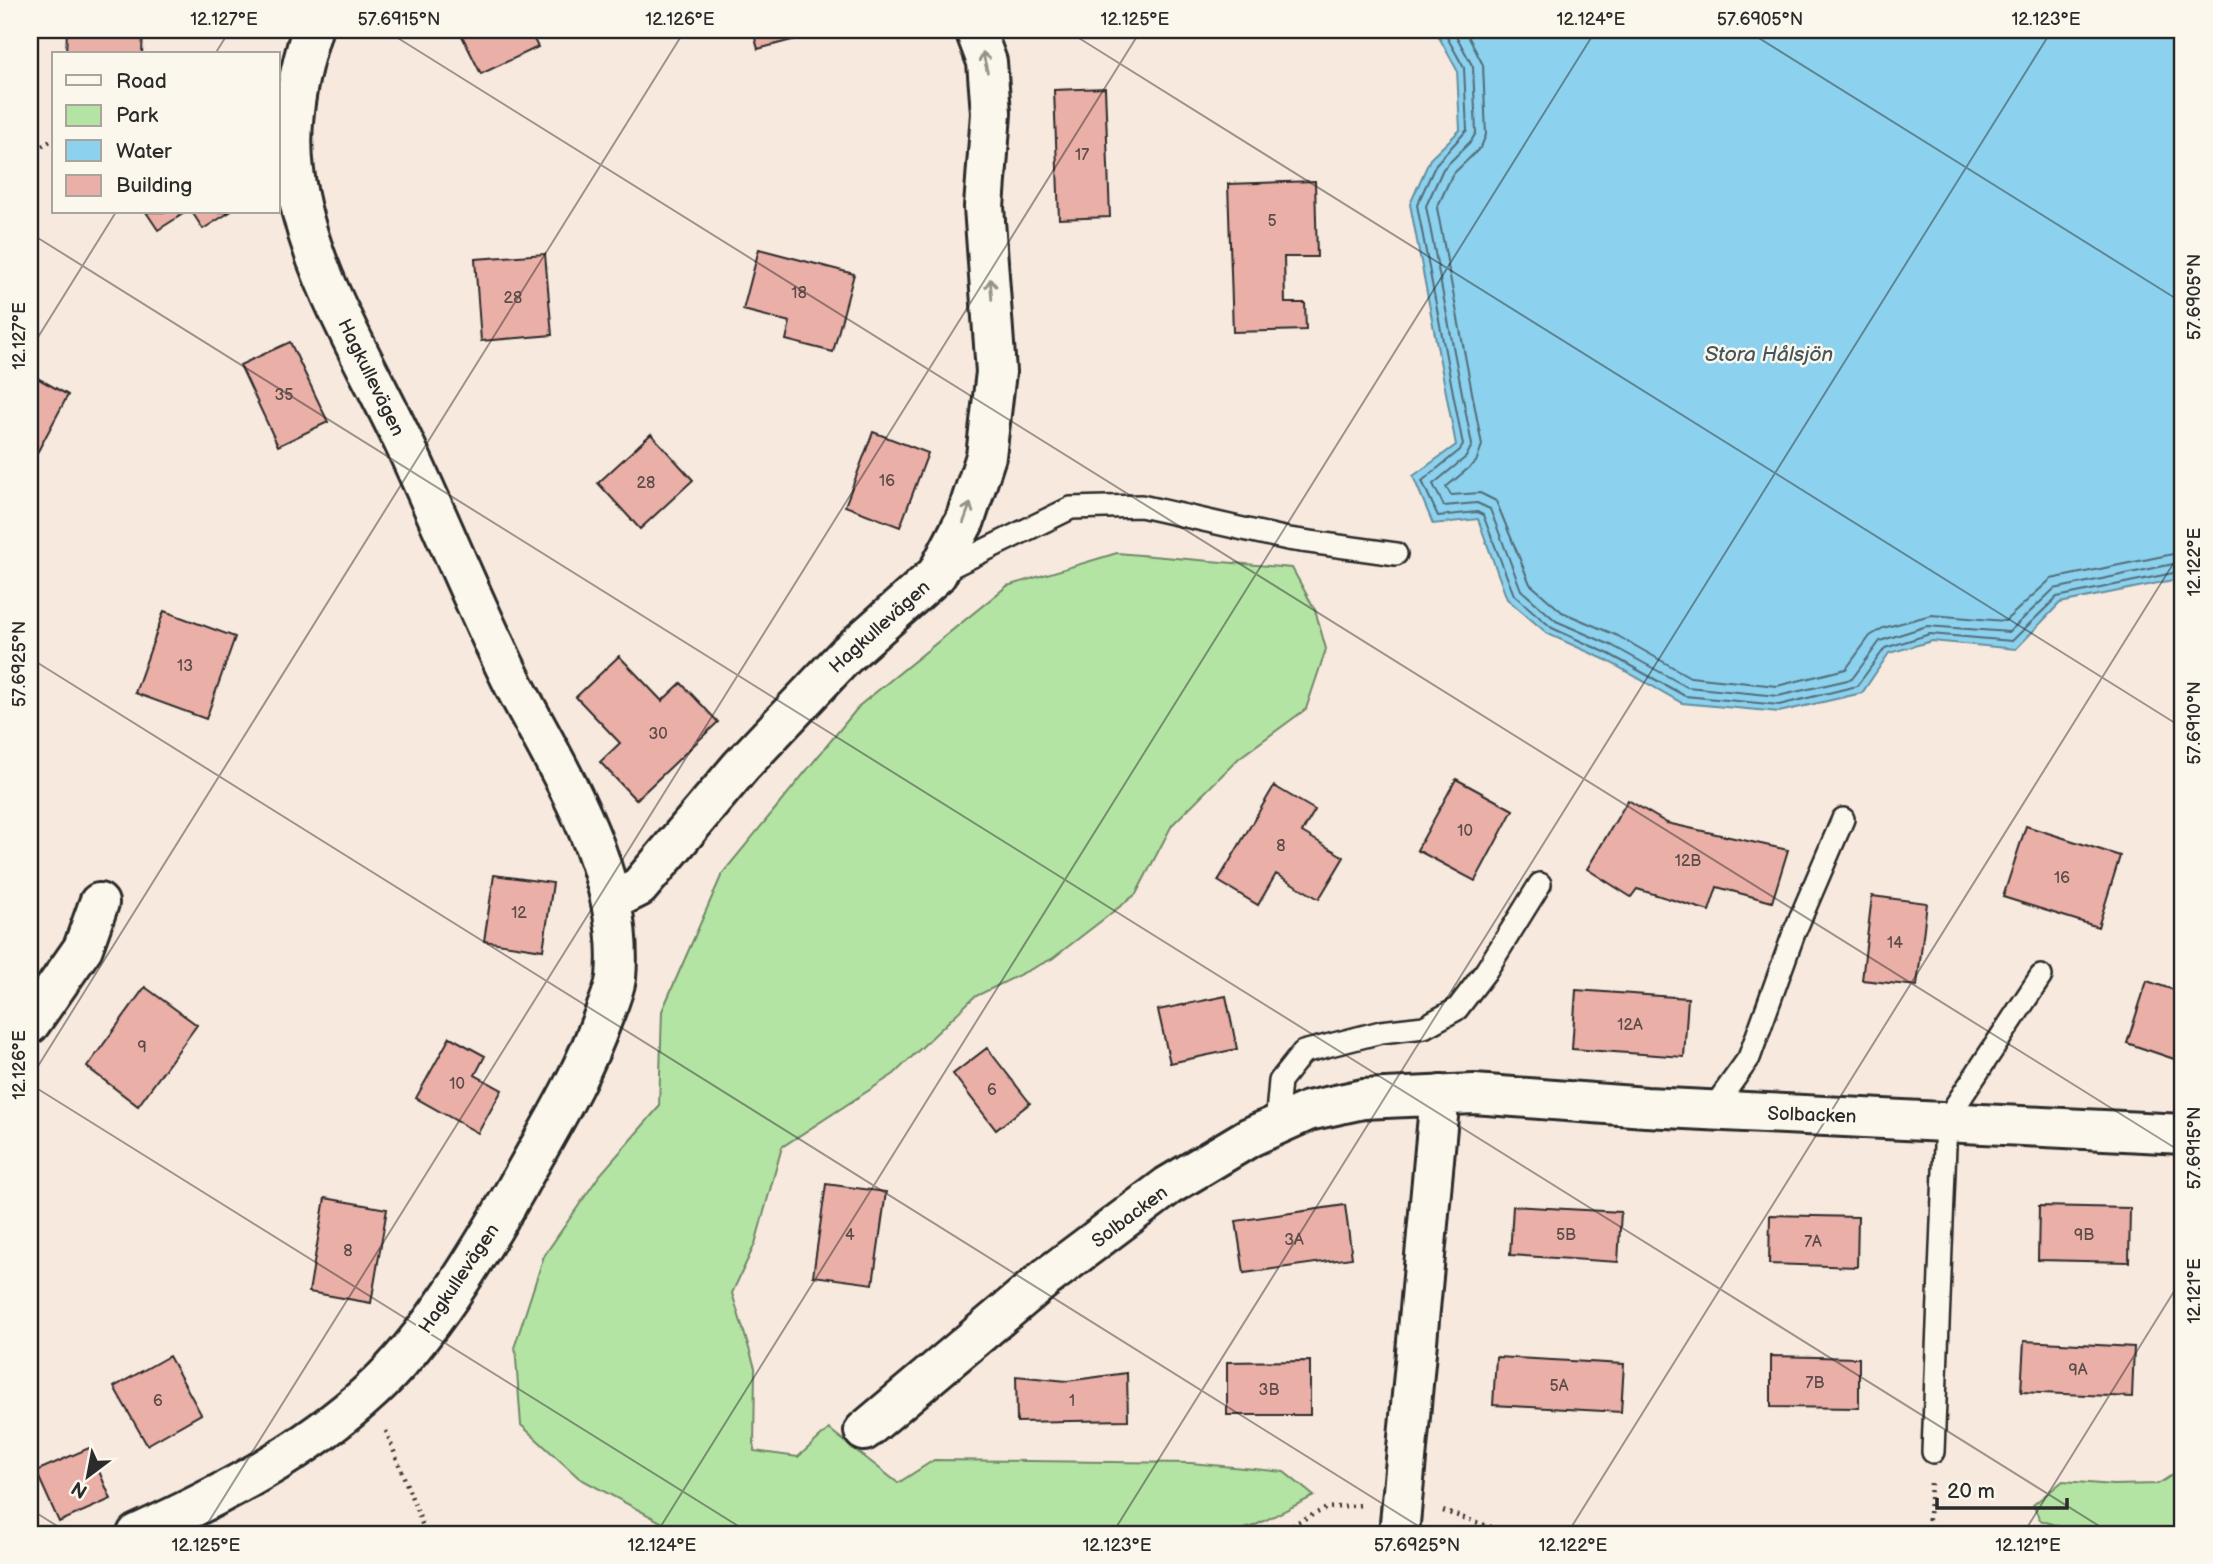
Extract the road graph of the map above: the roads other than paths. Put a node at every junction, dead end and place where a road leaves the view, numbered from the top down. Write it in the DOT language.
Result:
graph roads {
  1 [pos="312,30"];
  2 [pos="975,30"];
  3 [pos="1396,554"];
  4 [pos="937,574"];
  5 [pos="1843,819"];
  6 [pos="1539,884"];
  7 [pos="613,900"];
  8 [pos="99,903"];
  9 [pos="2041,976"];
  10 [pos="30,1024"];
  11 [pos="1440,1095"];
  12 [pos="1712,1110"];
  13 [pos="1946,1120"];
  14 [pos="1276,1125"];
  15 [pos="2183,1134"];
  16 [pos="864,1431"];
  17 [pos="1933,1452"];
  18 [pos="137,1534"];
  19 [pos="1399,1534"];
  1 -- 7 [label="street, Hagkullevägen"];
  4 -- 2 [label="street, Hagkullevägen, one-way"];
  3 -- 4 [label="lane"];
  4 -- 7 [label="street, Hagkullevägen"];
  5 -- 12 [label="lane"];
  6 -- 14 [label="lane"];
  7 -- 18 [label="street, Hagkullevägen"];
  8 -- 10 [label="street"];
  9 -- 13 [label="lane"];
  11 -- 12 [label="street, Solbacken"];
  11 -- 14 [label="street, Solbacken"];
  11 -- 19 [label="street"];
  12 -- 13 [label="street, Solbacken"];
  13 -- 15 [label="street, Solbacken"];
  13 -- 17 [label="lane"];
  14 -- 16 [label="street, Solbacken"];
}
